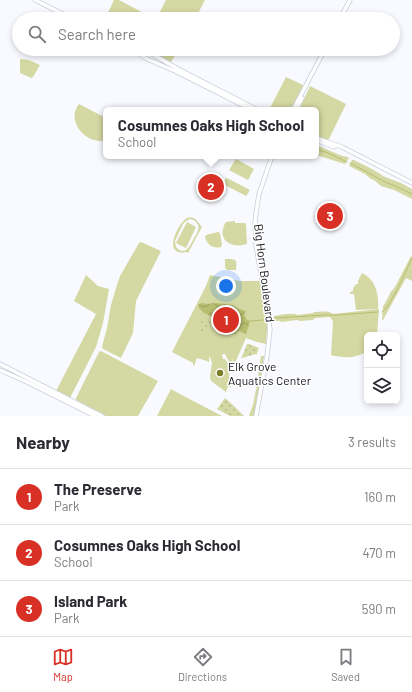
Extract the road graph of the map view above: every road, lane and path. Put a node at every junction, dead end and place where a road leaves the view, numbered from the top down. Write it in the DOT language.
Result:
graph roads {
  1 [pos="35,0"];
  2 [pos="39,0"];
  3 [pos="351,0"];
  4 [pos="59,12"];
  5 [pos="63,12"];
  6 [pos="345,12"];
  7 [pos="142,56"];
  8 [pos="156,56"];
  9 [pos="322,56"];
  10 [pos="221,91"];
  11 [pos="228,98"];
  12 [pos="247,104"];
  13 [pos="246,107"];
  14 [pos="252,107"];
  15 [pos="297,107"];
  16 [pos="319,140"];
  17 [pos="273,159"];
  18 [pos="412,184"];
  19 [pos="0,364"];
  20 [pos="0,370"];
  21 [pos="90,414"];
  22 [pos="95,416"];
  23 [pos="99,416"];
  24 [pos="102,416"];
  25 [pos="258,416"];
  1 -- 4 [label="main road"];
  2 -- 5 [label="main road"];
  3 -- 6 [label="main road"];
  7 -- 11 [label="main road"];
  8 -- 10 [label="main road"];
  9 -- 15 [label="main road"];
  10 -- 11 [label="main road"];
  10 -- 12 [label="main road"];
  11 -- 12 [label="main road"];
  11 -- 13 [label="main road"];
  12 -- 14 [label="main road"];
  16 -- 18 [label="main road"];
  17 -- 25 [label="main road, Big Horn Boulevard"];
  19 -- 24 [label="main road"];
  20 -- 21 [label="main road"];
  21 -- 22 [label="main road"];
  21 -- 23 [label="main road"];
}
